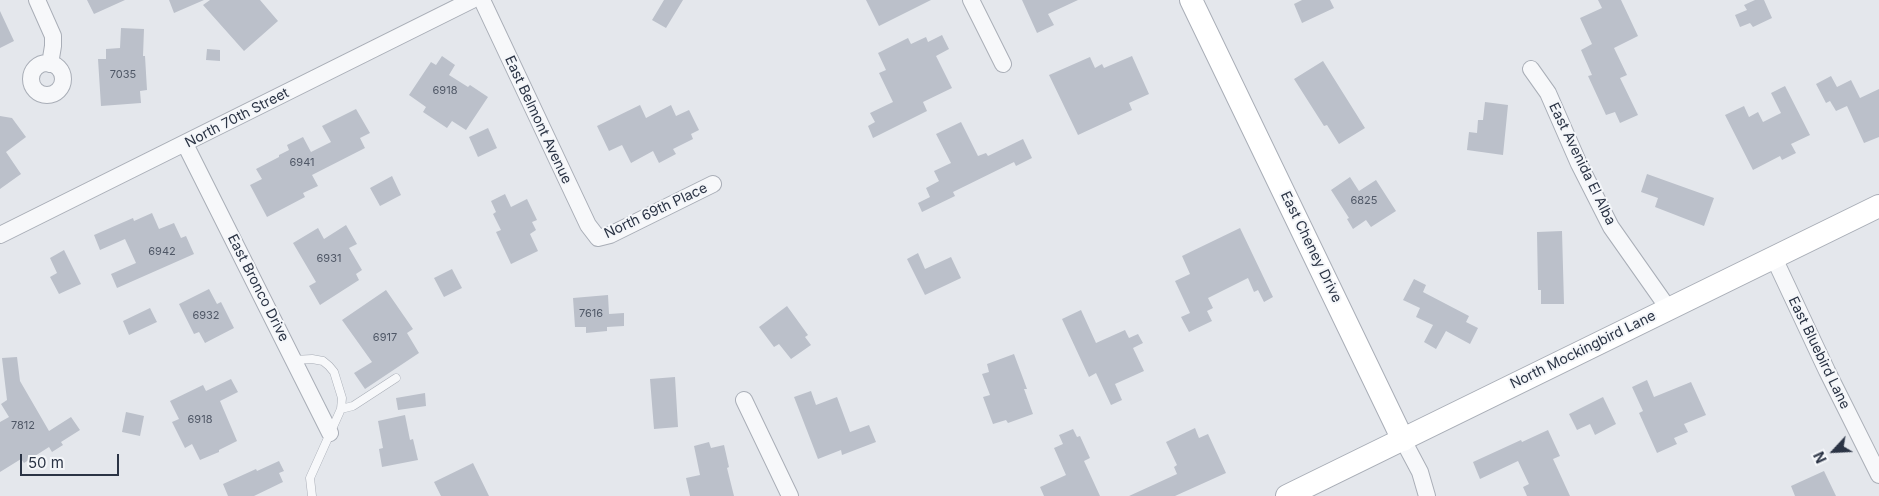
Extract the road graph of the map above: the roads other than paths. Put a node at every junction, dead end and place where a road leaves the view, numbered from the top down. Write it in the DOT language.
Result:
graph roads {
  1 [pos="37,0"];
  2 [pos="472,0"];
  3 [pos="482,0"];
  4 [pos="971,0"];
  5 [pos="1191,0"];
  6 [pos="50,64"];
  7 [pos="1003,64"];
  8 [pos="1532,69"];
  9 [pos="185,144"];
  10 [pos="714,184"];
  11 [pos="1879,206"];
  12 [pos="0,235"];
  13 [pos="598,238"];
  14 [pos="1774,258"];
  15 [pos="1668,308"];
  16 [pos="294,360"];
  17 [pos="396,378"];
  18 [pos="744,400"];
  19 [pos="341,409"];
  20 [pos="330,432"];
  21 [pos="1403,440"];
  22 [pos="1879,476"];
  23 [pos="312,496"];
  24 [pos="790,496"];
  25 [pos="1287,496"];
  26 [pos="1427,496"];
  1 -- 6 [label="street"];
  2 -- 9 [label="street, North 70th Street"];
  3 -- 13 [label="street, East Belmont Avenue"];
  4 -- 7 [label="street"];
  5 -- 21 [label="street, East Cheney Drive"];
  8 -- 15 [label="street, East Avenida El Alba"];
  9 -- 12 [label="street, North 70th Street"];
  9 -- 16 [label="street, East Bronco Drive"];
  10 -- 13 [label="street, North 69th Place"];
  11 -- 14 [label="street, North Mockingbird Lane"];
  14 -- 15 [label="street, North Mockingbird Lane"];
  14 -- 22 [label="street, East Bluebird Lane"];
  15 -- 21 [label="street, North Mockingbird Lane"];
  16 -- 19 [label="lane"];
  16 -- 20 [label="street, East Bronco Drive"];
  17 -- 19 [label="lane"];
  18 -- 24 [label="street"];
  19 -- 20 [label="lane"];
  20 -- 23 [label="lane"];
  21 -- 25 [label="street, North Mockingbird Lane"];
  21 -- 26 [label="street, East Cheney Drive"];
}
